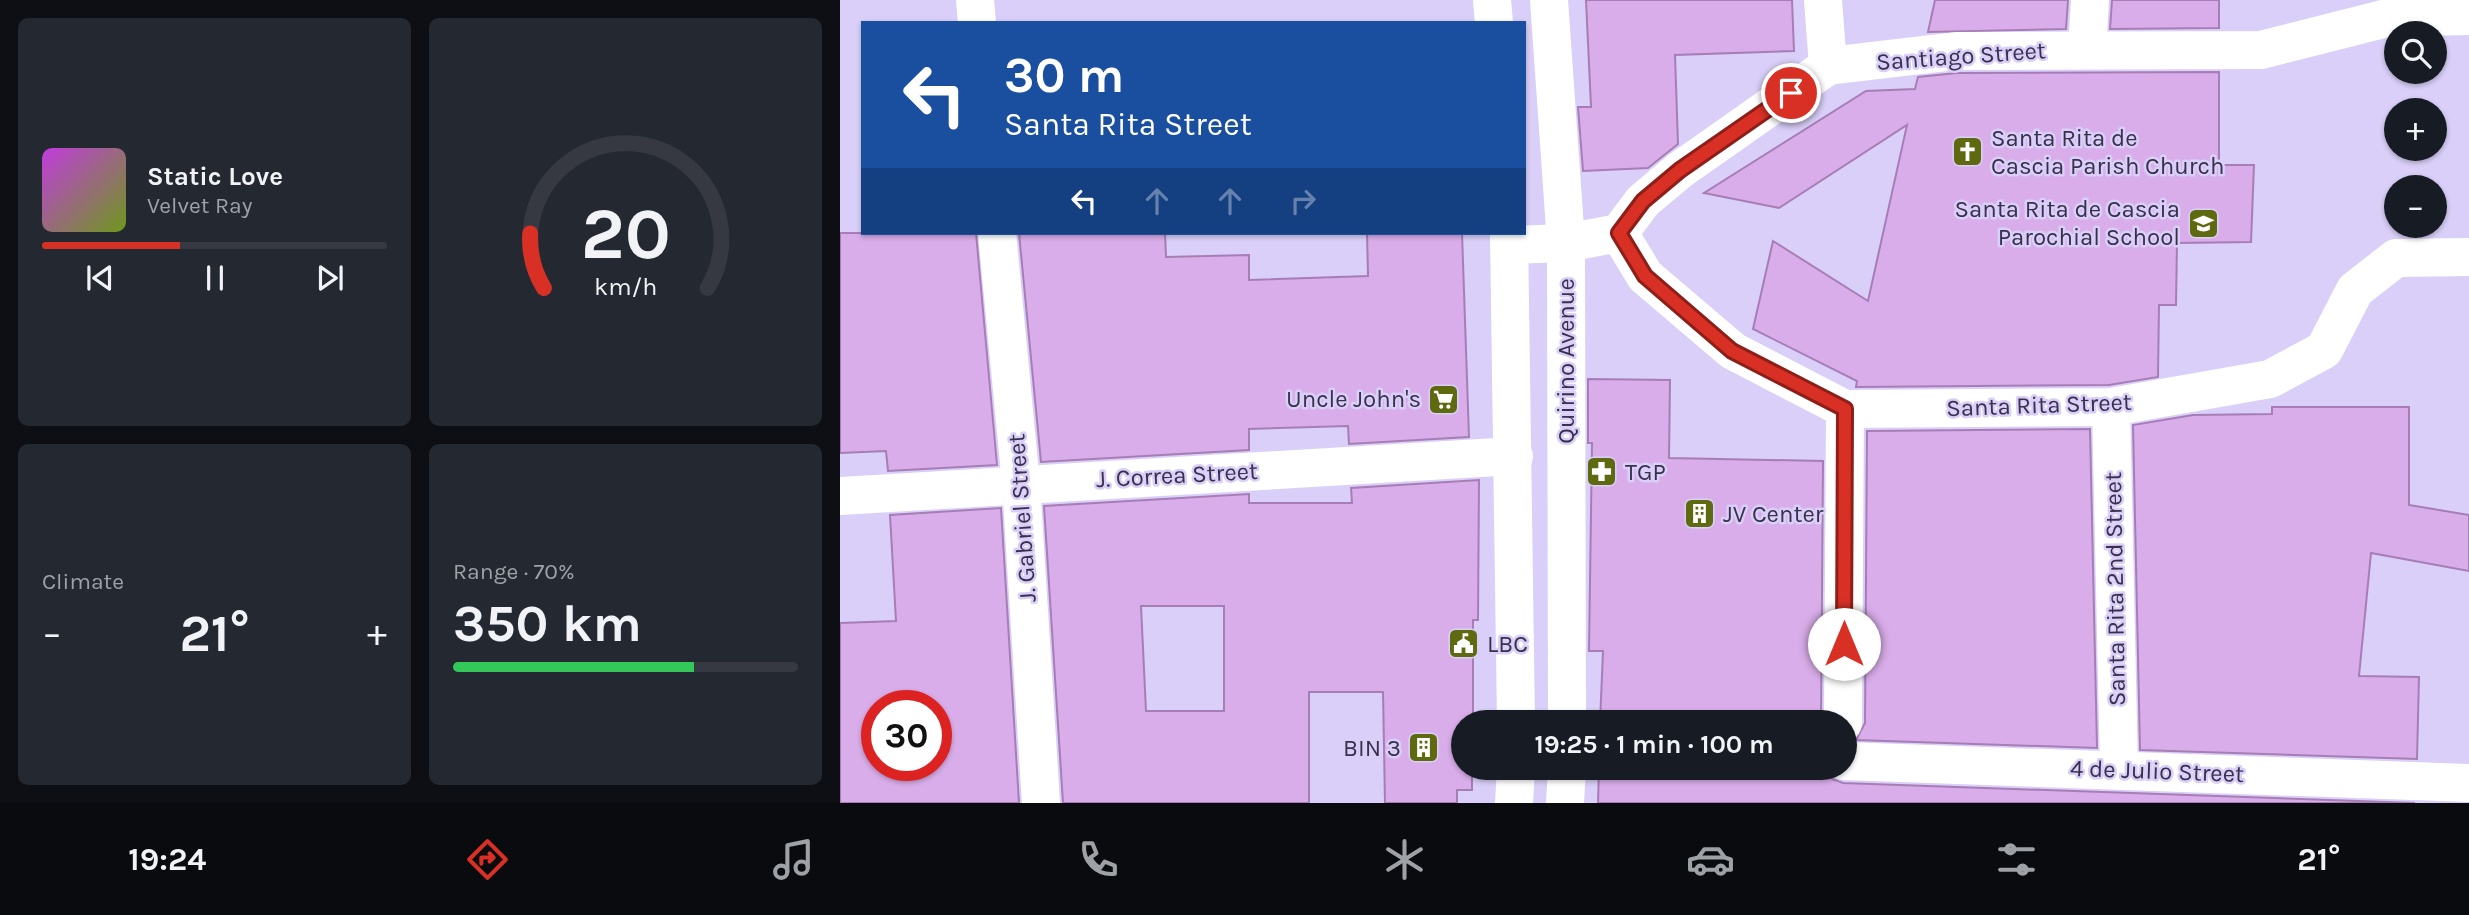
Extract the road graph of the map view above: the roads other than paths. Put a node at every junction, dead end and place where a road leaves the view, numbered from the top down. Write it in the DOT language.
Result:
graph roads {
  1 [pos="975,0"];
  2 [pos="1492,0"];
  3 [pos="1549,0"];
  4 [pos="1823,0"];
  5 [pos="2090,0"];
  6 [pos="2469,16"];
  7 [pos="977,21"];
  8 [pos="1493,21"];
  9 [pos="2087,50"];
  10 [pos="1828,66"];
  11 [pos="1619,233"];
  12 [pos="997,235"];
  13 [pos="1509,239"];
  14 [pos="1566,243"];
  15 [pos="2469,257"];
  16 [pos="2110,407"];
  17 [pos="1845,409"];
  18 [pos="1514,456"];
  19 [pos="1021,484"];
  20 [pos="840,496"];
  21 [pos="1516,710"];
  22 [pos="1567,710"];
  23 [pos="1843,710"];
  24 [pos="1857,761"];
  25 [pos="2119,770"];
  26 [pos="1515,780"];
  27 [pos="1566,780"];
  28 [pos="2469,783"];
  29 [pos="1041,803"];
  30 [pos="1514,803"];
  31 [pos="1565,803"];
  1 -- 7 [label="street"];
  2 -- 8 [label="street"];
  3 -- 14 [label="street, Quirino Avenue"];
  4 -- 10 [label="street"];
  5 -- 9 [label="street"];
  6 -- 9 [label="street, Santiago Street"];
  9 -- 10 [label="street, Santiago Street"];
  10 -- 11 [label="street, Santiago Street"];
  11 -- 14 [label="street"];
  11 -- 17 [label="street, Santa Rita Street"];
  12 -- 19 [label="street, J. Gabriel Street"];
  13 -- 14 [label="street"];
  13 -- 18 [label="street"];
  14 -- 22 [label="street, Quirino Avenue"];
  15 -- 16 [label="street, Santa Rita Street"];
  16 -- 17 [label="street, Santa Rita Street"];
  16 -- 25 [label="street, Santa Rita 2nd Street"];
  17 -- 23 [label="street"];
  18 -- 19 [label="street, J. Correa Street"];
  18 -- 21 [label="street"];
  19 -- 20 [label="street, J. Correa Street"];
  19 -- 29 [label="street, J. Gabriel Street"];
  24 -- 25 [label="street, 4 de Julio Street"];
  25 -- 28 [label="street, 4 de Julio Street"];
  26 -- 30 [label="street"];
  27 -- 31 [label="street"];
}
